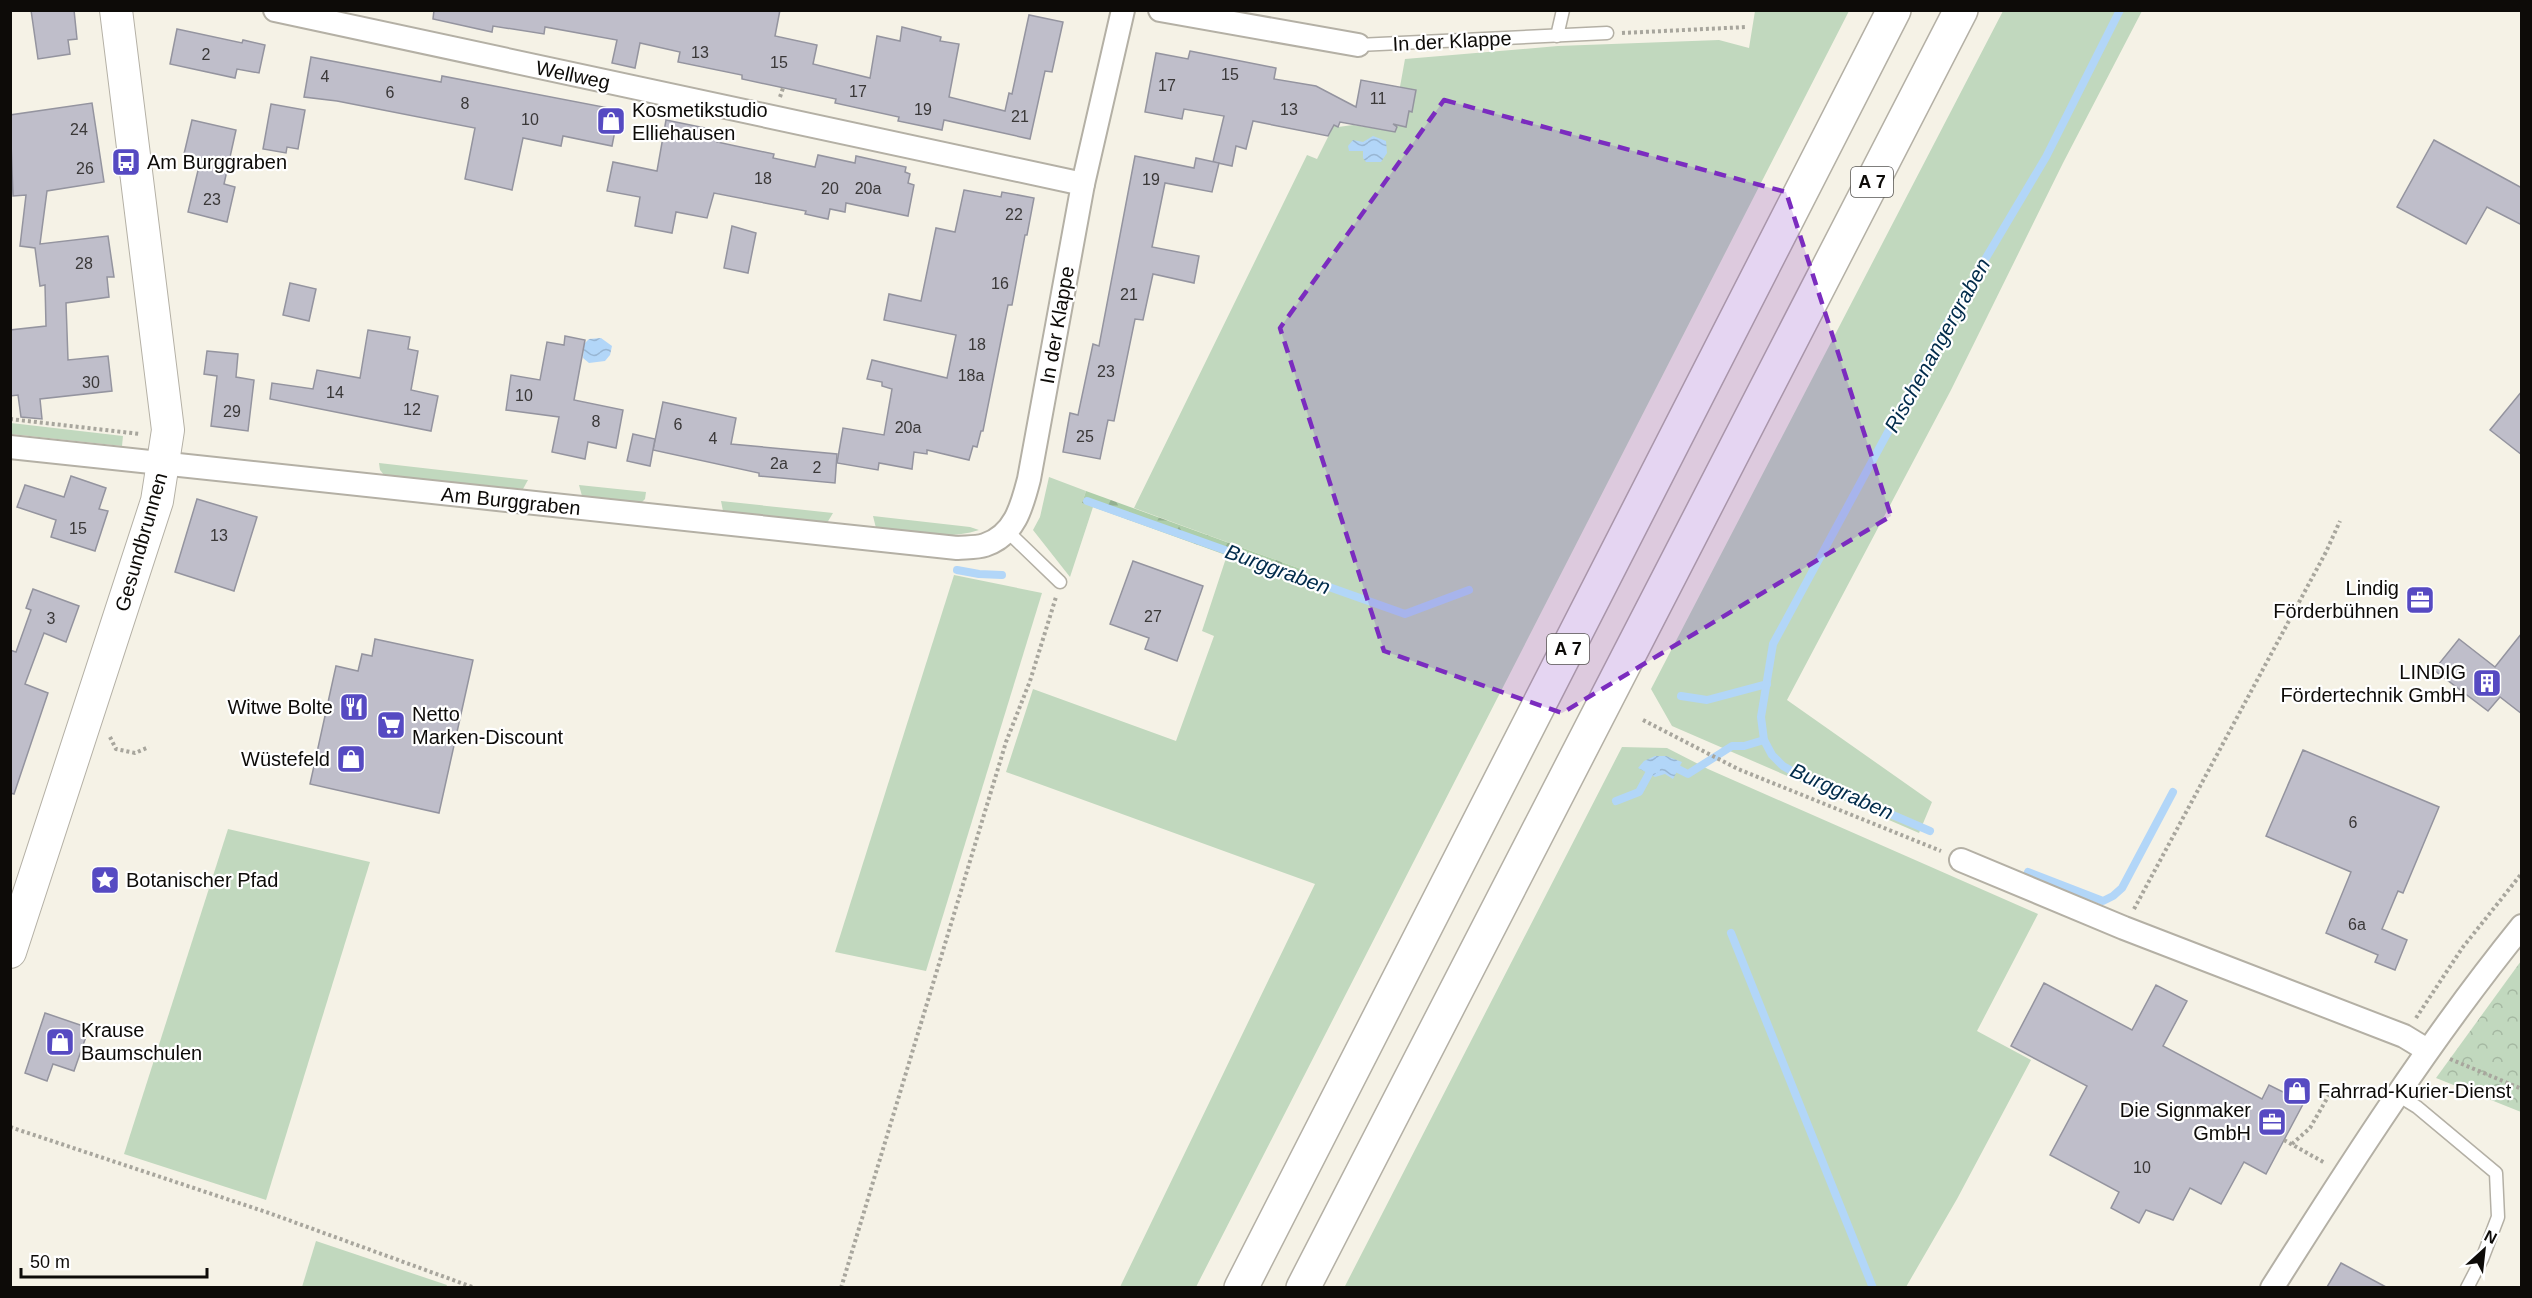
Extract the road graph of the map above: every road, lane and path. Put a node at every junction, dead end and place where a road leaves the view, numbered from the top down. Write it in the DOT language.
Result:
graph roads {
  1 [pos="116,10"];
  2 [pos="275,10"];
  3 [pos="1123,10"];
  4 [pos="1160,10"];
  5 [pos="1563,10"];
  6 [pos="1894,10"];
  7 [pos="1960,10"];
  8 [pos="1747,27"];
  9 [pos="1606,33"];
  10 [pos="1557,36"];
  11 [pos="1358,45"];
  12 [pos="1083,184"];
  13 [pos="10,447"];
  14 [pos="164,464"];
  15 [pos="2340,521"];
  16 [pos="1008,532"];
  17 [pos="1060,582"];
  18 [pos="92,700"];
  19 [pos="1643,720"];
  20 [pos="149,747"];
  21 [pos="1961,860"];
  22 [pos="2522,873"];
  23 [pos="2522,926"];
  24 [pos="2124,928"];
  25 [pos="10,952"];
  26 [pos="2403,1036"];
  27 [pos="2427,1050"];
  28 [pos="2333,1088"];
  29 [pos="2522,1089"];
  30 [pos="2396,1094"];
  31 [pos="10,1127"];
  32 [pos="2284,1140"];
  33 [pos="2292,1144"];
  34 [pos="2344,1174"];
  35 [pos="460,1282"];
  36 [pos="458,1287"];
  37 [pos="475,1287"];
  38 [pos="841,1287"];
  39 [pos="1242,1287"];
  40 [pos="1303,1287"];
  41 [pos="2272,1287"];
  42 [pos="2467,1287"];
  1 -- 14 [label="street, Gesundbrunnen"];
  2 -- 12 [label="street, Wellweg"];
  3 -- 12 [label="street, In der Klappe"];
  4 -- 11 [label="street, In der Klappe"];
  5 -- 10 [label="lane"];
  6 -- 39 [label="highway, A 7"];
  7 -- 40 [label="highway, A 7"];
  8 -- 9 [label="path"];
  9 -- 10 [label="lane, In der Klappe"];
  10 -- 11 [label="lane, In der Klappe"];
  12 -- 16 [label="street, In der Klappe"];
  13 -- 14 [label="street, Am Burggraben"];
  14 -- 16 [label="street, Am Burggraben"];
  14 -- 18 [label="street, Gesundbrunnen"];
  15 -- 24 [label="path"];
  16 -- 17 [label="lane"];
  17 -- 38 [label="path"];
  18 -- 20 [label="path"];
  18 -- 25 [label="street, Gesundbrunnen"];
  19 -- 21 [label="path"];
  21 -- 24 [label="street"];
  22 -- 26 [label="path"];
  23 -- 27 [label="street"];
  24 -- 26 [label="street"];
  26 -- 27 [label="street"];
  27 -- 29 [label="path"];
  27 -- 30 [label="street"];
  28 -- 33 [label="path"];
  30 -- 34 [label="street"];
  30 -- 42 [label="lane"];
  31 -- 35 [label="path"];
  32 -- 33 [label="path"];
  33 -- 34 [label="path"];
  34 -- 41 [label="street"];
  35 -- 36 [label="path"];
  35 -- 37 [label="path"];
}
